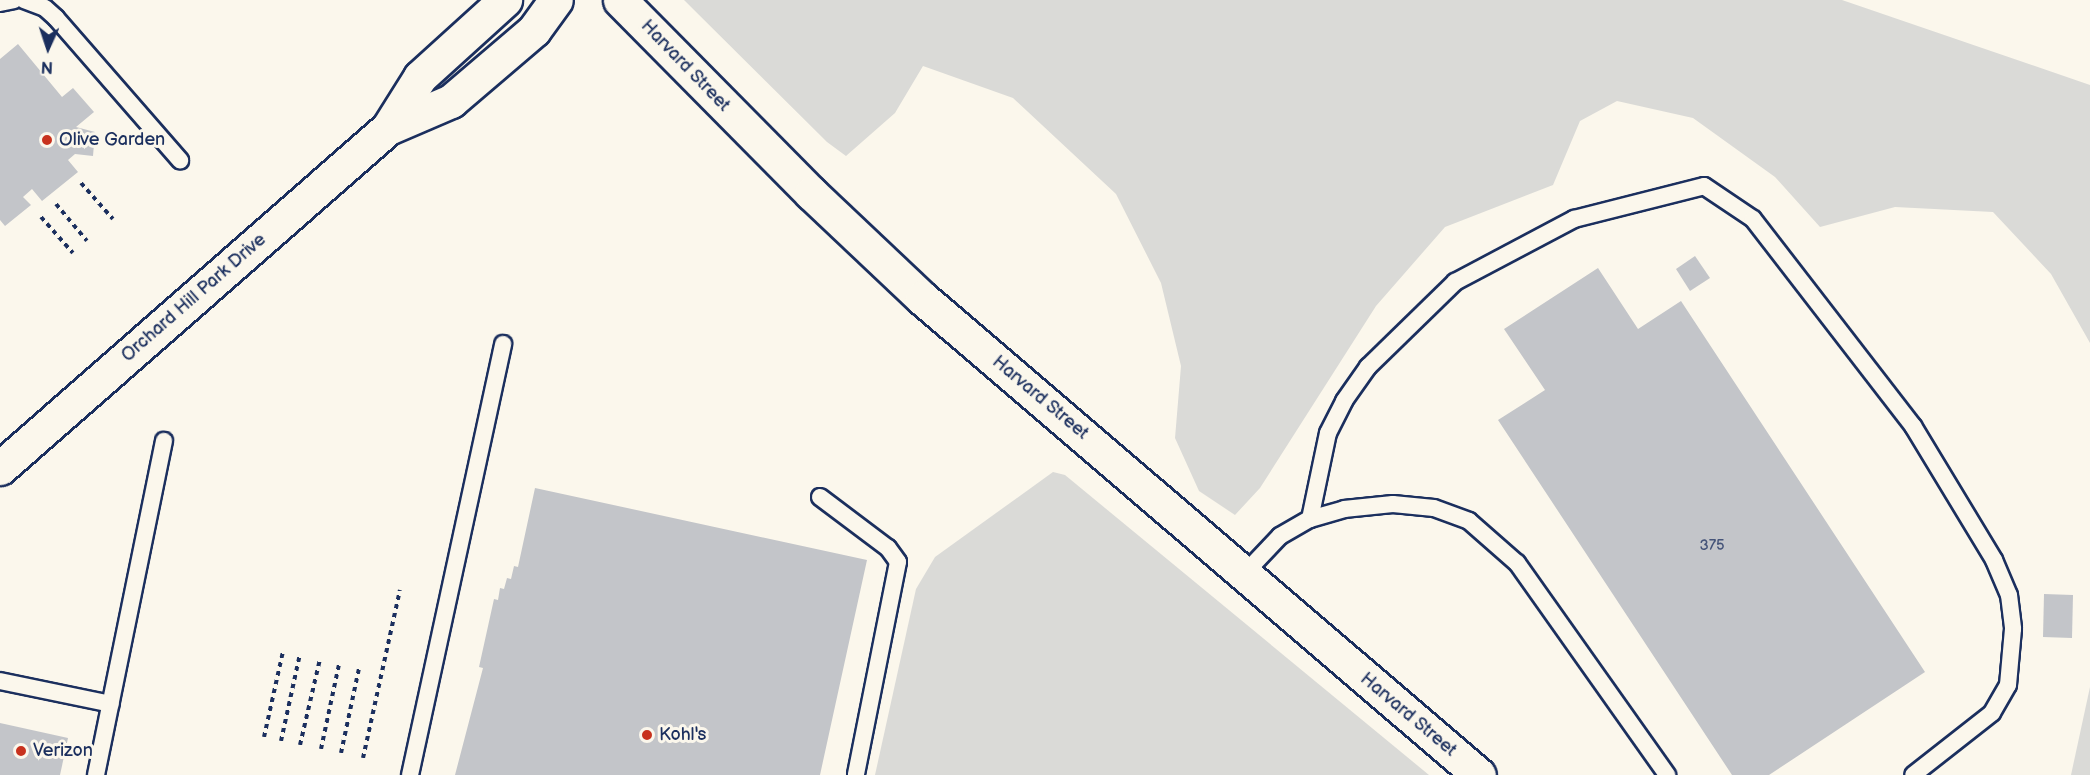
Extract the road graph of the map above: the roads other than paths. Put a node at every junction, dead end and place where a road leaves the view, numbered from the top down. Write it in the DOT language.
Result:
graph roads {
  1 [pos="14,0"];
  2 [pos="24,0"];
  3 [pos="471,0"];
  4 [pos="505,0"];
  5 [pos="556,0"];
  6 [pos="620,0"];
  7 [pos="0,3"];
  8 [pos="420,77"];
  9 [pos="388,128"];
  10 [pos="180,160"];
  11 [pos="503,344"];
  12 [pos="165,441"];
  13 [pos="0,468"];
  14 [pos="820,497"];
  15 [pos="1310,519"];
  16 [pos="1245,573"];
  17 [pos="0,681"];
  18 [pos="111,704"];
  19 [pos="96,775"];
  20 [pos="410,775"];
  21 [pos="856,775"];
  22 [pos="1479,775"];
  23 [pos="1668,775"];
  24 [pos="1913,775"];
  1 -- 7 [label="lane"];
  2 -- 10 [label="lane"];
  3 -- 8 [label="main road"];
  4 -- 8 [label="main road, Orchard Hill Park Drive"];
  5 -- 9 [label="main road, Orchard Hill Park Drive"];
  6 -- 16 [label="main road, Harvard Street"];
  8 -- 9 [label="main road, Orchard Hill Park Drive"];
  9 -- 13 [label="main road, Orchard Hill Park Drive"];
  11 -- 20 [label="lane"];
  12 -- 18 [label="lane"];
  14 -- 21 [label="lane"];
  15 -- 16 [label="lane"];
  15 -- 23 [label="lane"];
  15 -- 24 [label="lane"];
  16 -- 22 [label="main road, Harvard Street"];
  17 -- 18 [label="lane"];
  18 -- 19 [label="lane"];
}
